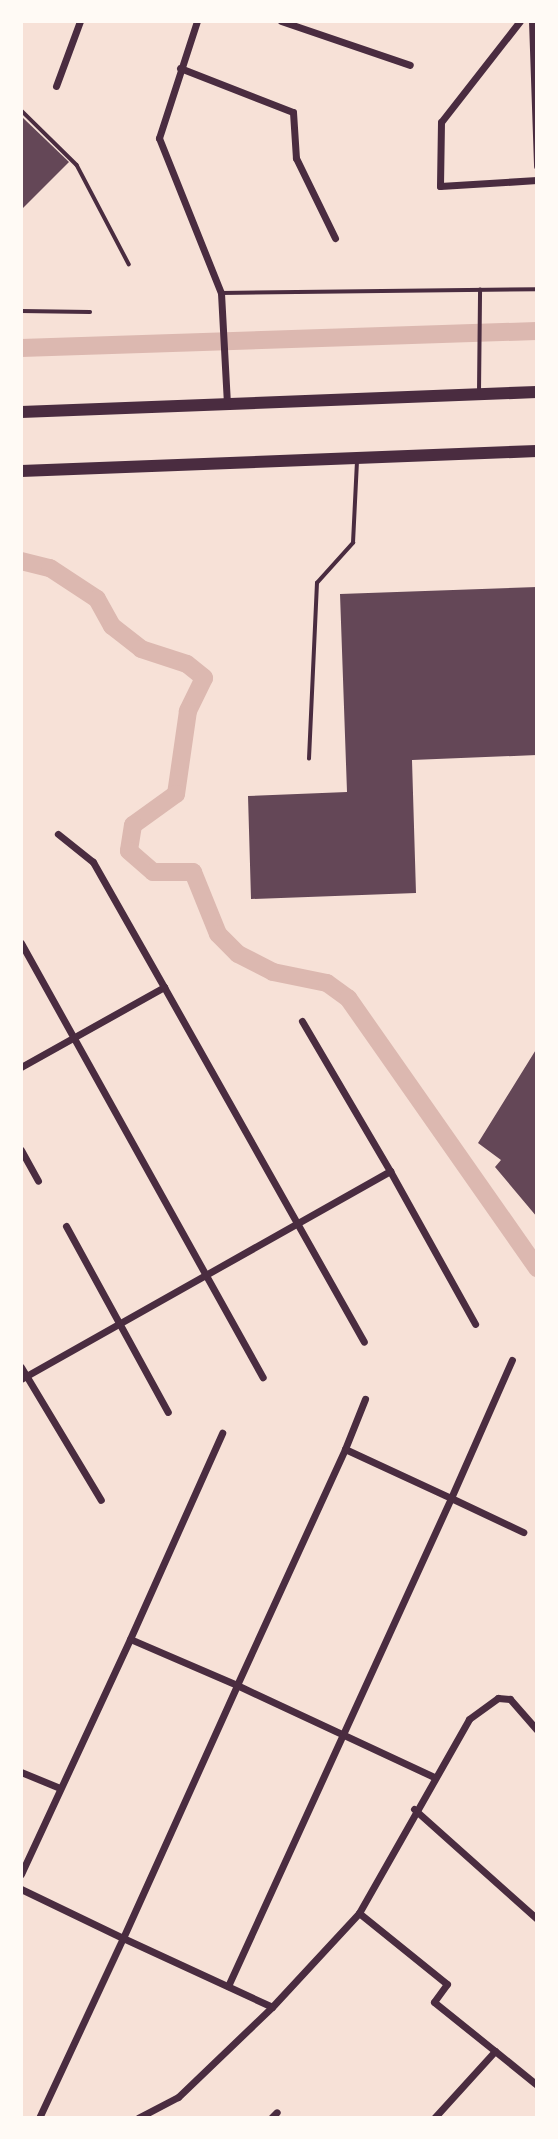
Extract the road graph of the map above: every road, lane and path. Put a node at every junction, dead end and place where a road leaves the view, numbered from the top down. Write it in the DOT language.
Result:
graph roads {
  1 [pos="80,21"];
  2 [pos="197,21"];
  3 [pos="281,21"];
  4 [pos="520,21"];
  5 [pos="532,21"];
  6 [pos="304,25"];
  7 [pos="410,65"];
  8 [pos="180,68"];
  9 [pos="56,86"];
  10 [pos="21,110"];
  11 [pos="537,166"];
  12 [pos="537,180"];
  13 [pos="335,237"];
  14 [pos="129,264"];
  15 [pos="537,289"];
  16 [pos="480,290"];
  17 [pos="221,293"];
  18 [pos="21,311"];
  19 [pos="90,312"];
  20 [pos="537,392"];
  21 [pos="479,394"];
  22 [pos="227,404"];
  23 [pos="21,412"];
  24 [pos="537,451"];
  25 [pos="358,458"];
  26 [pos="21,471"];
  27 [pos="309,759"];
  28 [pos="58,834"];
  29 [pos="21,943"];
  30 [pos="164,987"];
  31 [pos="302,1021"];
  32 [pos="75,1037"];
  33 [pos="21,1067"];
  34 [pos="21,1150"];
  35 [pos="390,1171"];
  36 [pos="38,1181"];
  37 [pos="299,1222"];
  38 [pos="66,1226"];
  39 [pos="208,1274"];
  40 [pos="118,1324"];
  41 [pos="475,1324"];
  42 [pos="365,1342"];
  43 [pos="512,1360"];
  44 [pos="21,1367"];
  45 [pos="24,1377"];
  46 [pos="264,1377"];
  47 [pos="365,1399"];
  48 [pos="168,1412"];
  49 [pos="222,1433"];
  50 [pos="345,1449"];
  51 [pos="450,1498"];
  52 [pos="101,1500"];
  53 [pos="523,1532"];
  54 [pos="130,1639"];
  55 [pos="237,1685"];
  56 [pos="537,1730"];
  57 [pos="342,1734"];
  58 [pos="21,1772"];
  59 [pos="433,1777"];
  60 [pos="61,1788"];
  61 [pos="414,1809"];
  62 [pos="21,1874"];
  63 [pos="21,1889"];
  64 [pos="359,1913"];
  65 [pos="537,1919"];
  66 [pos="123,1938"];
  67 [pos="228,1986"];
  68 [pos="272,2007"];
  69 [pos="495,2051"];
  70 [pos="537,2085"];
  71 [pos="39,2118"];
  72 [pos="138,2118"];
  73 [pos="434,2118"];
  1 -- 9 [label="street"];
  2 -- 8 [label="street"];
  3 -- 6 [label="street"];
  4 -- 12 [label="street"];
  5 -- 11 [label="street"];
  6 -- 7 [label="street"];
  8 -- 13 [label="street"];
  8 -- 17 [label="street"];
  10 -- 14 [label="lane"];
  15 -- 16 [label="lane"];
  16 -- 17 [label="lane"];
  16 -- 21 [label="lane"];
  17 -- 22 [label="street"];
  18 -- 19 [label="lane"];
  20 -- 21 [label="highway"];
  21 -- 22 [label="highway"];
  22 -- 23 [label="highway"];
  24 -- 25 [label="highway"];
  25 -- 26 [label="highway"];
  25 -- 27 [label="lane"];
  28 -- 30 [label="street"];
  29 -- 32 [label="street"];
  30 -- 32 [label="street"];
  30 -- 37 [label="street"];
  31 -- 35 [label="street"];
  32 -- 33 [label="street"];
  32 -- 39 [label="street"];
  34 -- 36 [label="street"];
  35 -- 37 [label="street"];
  35 -- 41 [label="street"];
  37 -- 39 [label="street"];
  37 -- 42 [label="street"];
  38 -- 40 [label="street"];
  39 -- 40 [label="street"];
  39 -- 46 [label="street"];
  40 -- 45 [label="street"];
  40 -- 48 [label="street"];
  43 -- 51 [label="street"];
  44 -- 45 [label="street"];
  45 -- 52 [label="street"];
  47 -- 50 [label="street"];
  49 -- 54 [label="street"];
  50 -- 51 [label="street"];
  50 -- 55 [label="street"];
  51 -- 53 [label="street"];
  51 -- 57 [label="street"];
  54 -- 55 [label="street"];
  54 -- 60 [label="street"];
  55 -- 57 [label="street"];
  55 -- 66 [label="street"];
  56 -- 59 [label="street"];
  57 -- 59 [label="street"];
  57 -- 67 [label="street"];
  58 -- 60 [label="street"];
  59 -- 61 [label="street"];
  60 -- 62 [label="street"];
  61 -- 64 [label="street"];
  61 -- 65 [label="street"];
  63 -- 66 [label="street"];
  64 -- 68 [label="street"];
  64 -- 69 [label="street"];
  66 -- 67 [label="street"];
  66 -- 71 [label="street"];
  67 -- 68 [label="street"];
  68 -- 72 [label="street"];
  69 -- 70 [label="street"];
  69 -- 73 [label="street"];
}
